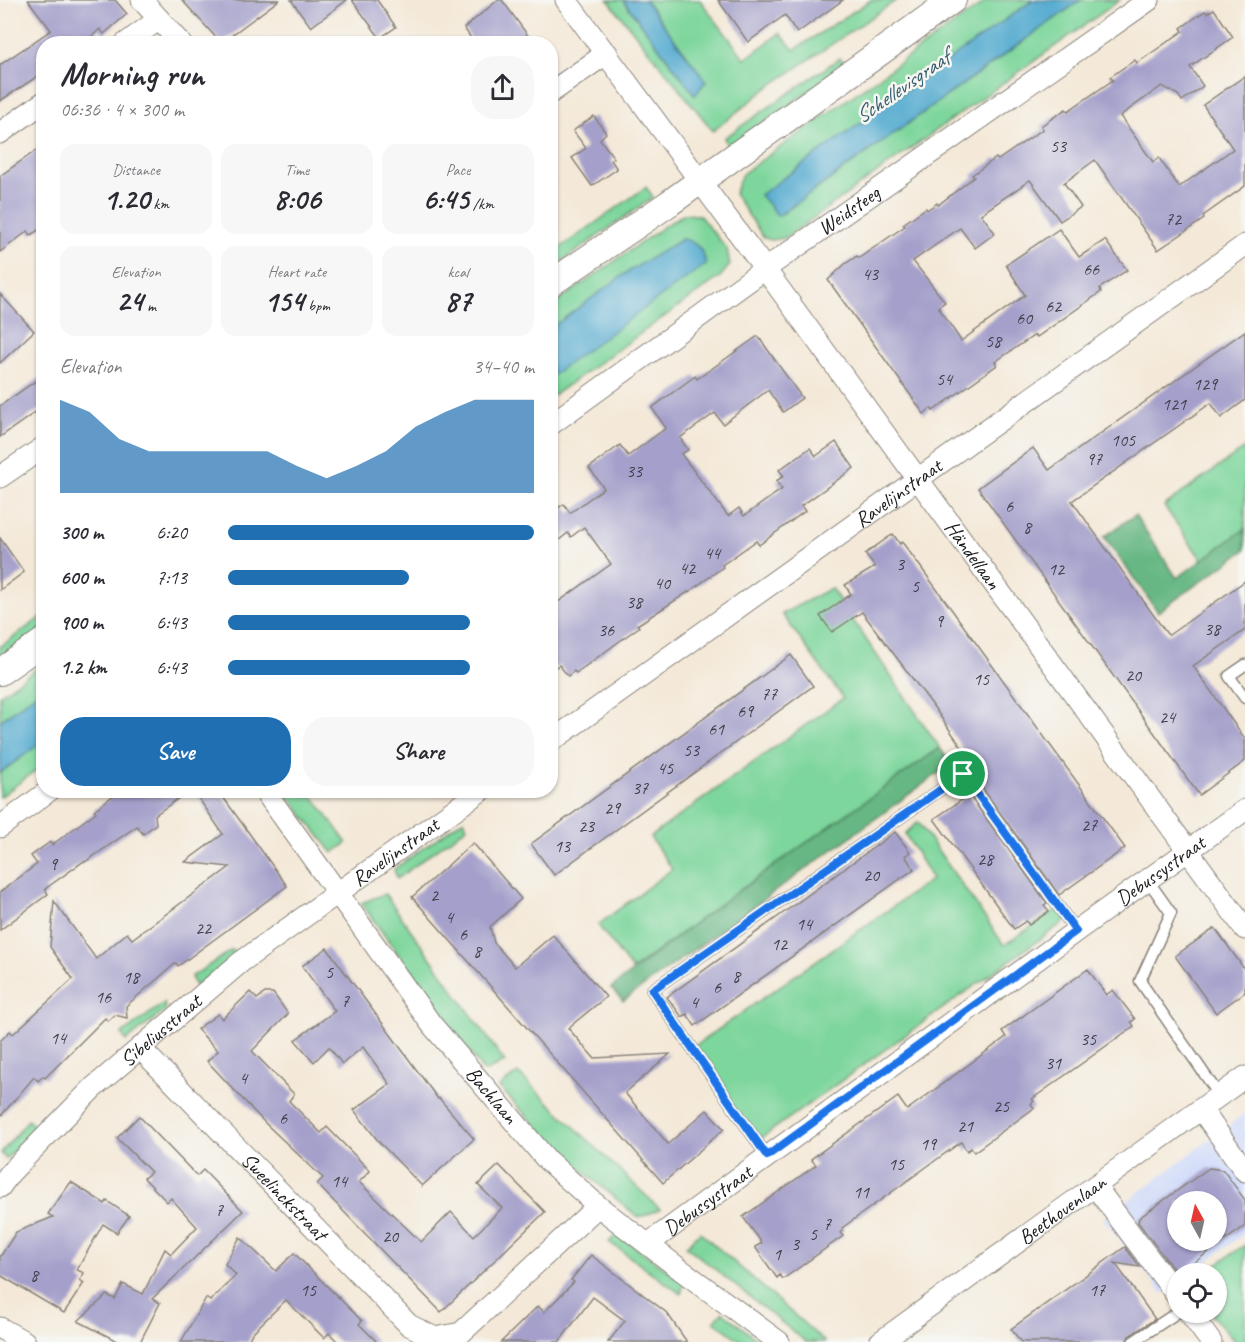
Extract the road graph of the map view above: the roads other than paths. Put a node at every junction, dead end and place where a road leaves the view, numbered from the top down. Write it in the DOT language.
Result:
graph roads {
  1 [pos="142,0"];
  2 [pos="566,0"];
  3 [pos="953,0"];
  4 [pos="1149,0"];
  5 [pos="159,19"];
  6 [pos="136,36"];
  7 [pos="174,36"];
  8 [pos="607,53"];
  9 [pos="558,87"];
  10 [pos="36,108"];
  11 [pos="0,133"];
  12 [pos="700,181"];
  13 [pos="1245,245"];
  14 [pos="765,268"];
  15 [pos="558,279"];
  16 [pos="558,419"];
  17 [pos="36,452"];
  18 [pos="0,477"];
  19 [pos="918,480"];
  20 [pos="36,647"];
  21 [pos="1245,665"];
  22 [pos="0,672"];
  23 [pos="1245,698"];
  24 [pos="558,736"];
  25 [pos="39,798"];
  26 [pos="270,798"];
  27 [pos="471,798"];
  28 [pos="1245,810"];
  29 [pos="0,827"];
  30 [pos="1187,850"];
  31 [pos="1147,879"];
  32 [pos="338,893"];
  33 [pos="1245,929"];
  34 [pos="1076,931"];
  35 [pos="140,1048"];
  36 [pos="1245,1077"];
  37 [pos="1220,1095"];
  38 [pos="1201,1109"];
  39 [pos="767,1156"];
  40 [pos="1245,1171"];
  41 [pos="1095,1186"];
  42 [pos="0,1187"];
  43 [pos="598,1206"];
  44 [pos="648,1244"];
  45 [pos="1167,1281"];
  46 [pos="1167,1319"];
  47 [pos="1197,1323"];
  48 [pos="0,1328"];
  49 [pos="434,1340"];
  50 [pos="25,1342"];
  51 [pos="779,1342"];
  52 [pos="880,1342"];
  53 [pos="1133,1342"];
  54 [pos="1211,1342"];
  1 -- 5 [label="street"];
  2 -- 8 [label="street, Händellaan"];
  3 -- 12 [label="street"];
  4 -- 14 [label="street, Weidsteeg"];
  5 -- 6 [label="street"];
  5 -- 7 [label="street"];
  8 -- 9 [label="street"];
  8 -- 12 [label="street, Händellaan"];
  10 -- 11 [label="street"];
  12 -- 14 [label="street, Händellaan"];
  12 -- 15 [label="street"];
  13 -- 19 [label="street, Ravelijnstraat"];
  14 -- 16 [label="street, Weidsteeg"];
  14 -- 19 [label="street, Händellaan"];
  17 -- 18 [label="street"];
  19 -- 24 [label="street, Ravelijnstraat"];
  19 -- 30 [label="street, Händellaan"];
  20 -- 22 [label="street"];
  21 -- 23 [label="lane"];
  25 -- 29 [label="street"];
  26 -- 32 [label="street, Bachlaan"];
  27 -- 32 [label="street, Ravelijnstraat"];
  28 -- 30 [label="street, Debussystraat"];
  30 -- 31 [label="street, Debussystraat"];
  30 -- 33 [label="street, Händellaan"];
  31 -- 34 [label="street, Debussystraat"];
  31 -- 37 [label="lane"];
  32 -- 35 [label="street, Sibeliusstraat"];
  32 -- 43 [label="street, Bachlaan"];
  34 -- 39 [label="street, Debussystraat"];
  34 -- 39 [label="lane, Debussystraat"];
  35 -- 42 [label="street, Sibeliusstraat"];
  35 -- 49 [label="street, Sweelinckstraat"];
  36 -- 37 [label="street, Beethovenlaan"];
  37 -- 38 [label="street, Beethovenlaan"];
  38 -- 40 [label="street"];
  38 -- 41 [label="street, Beethovenlaan"];
  39 -- 44 [label="street, Debussystraat"];
  41 -- 45 [label="street"];
  41 -- 52 [label="street, Beethovenlaan"];
  43 -- 44 [label="street, Bachlaan"];
  43 -- 49 [label="street, Sweelinckstraat"];
  44 -- 51 [label="street, Bachlaan"];
  46 -- 53 [label="lane"];
  47 -- 54 [label="street"];
  48 -- 50 [label="street"];
}
